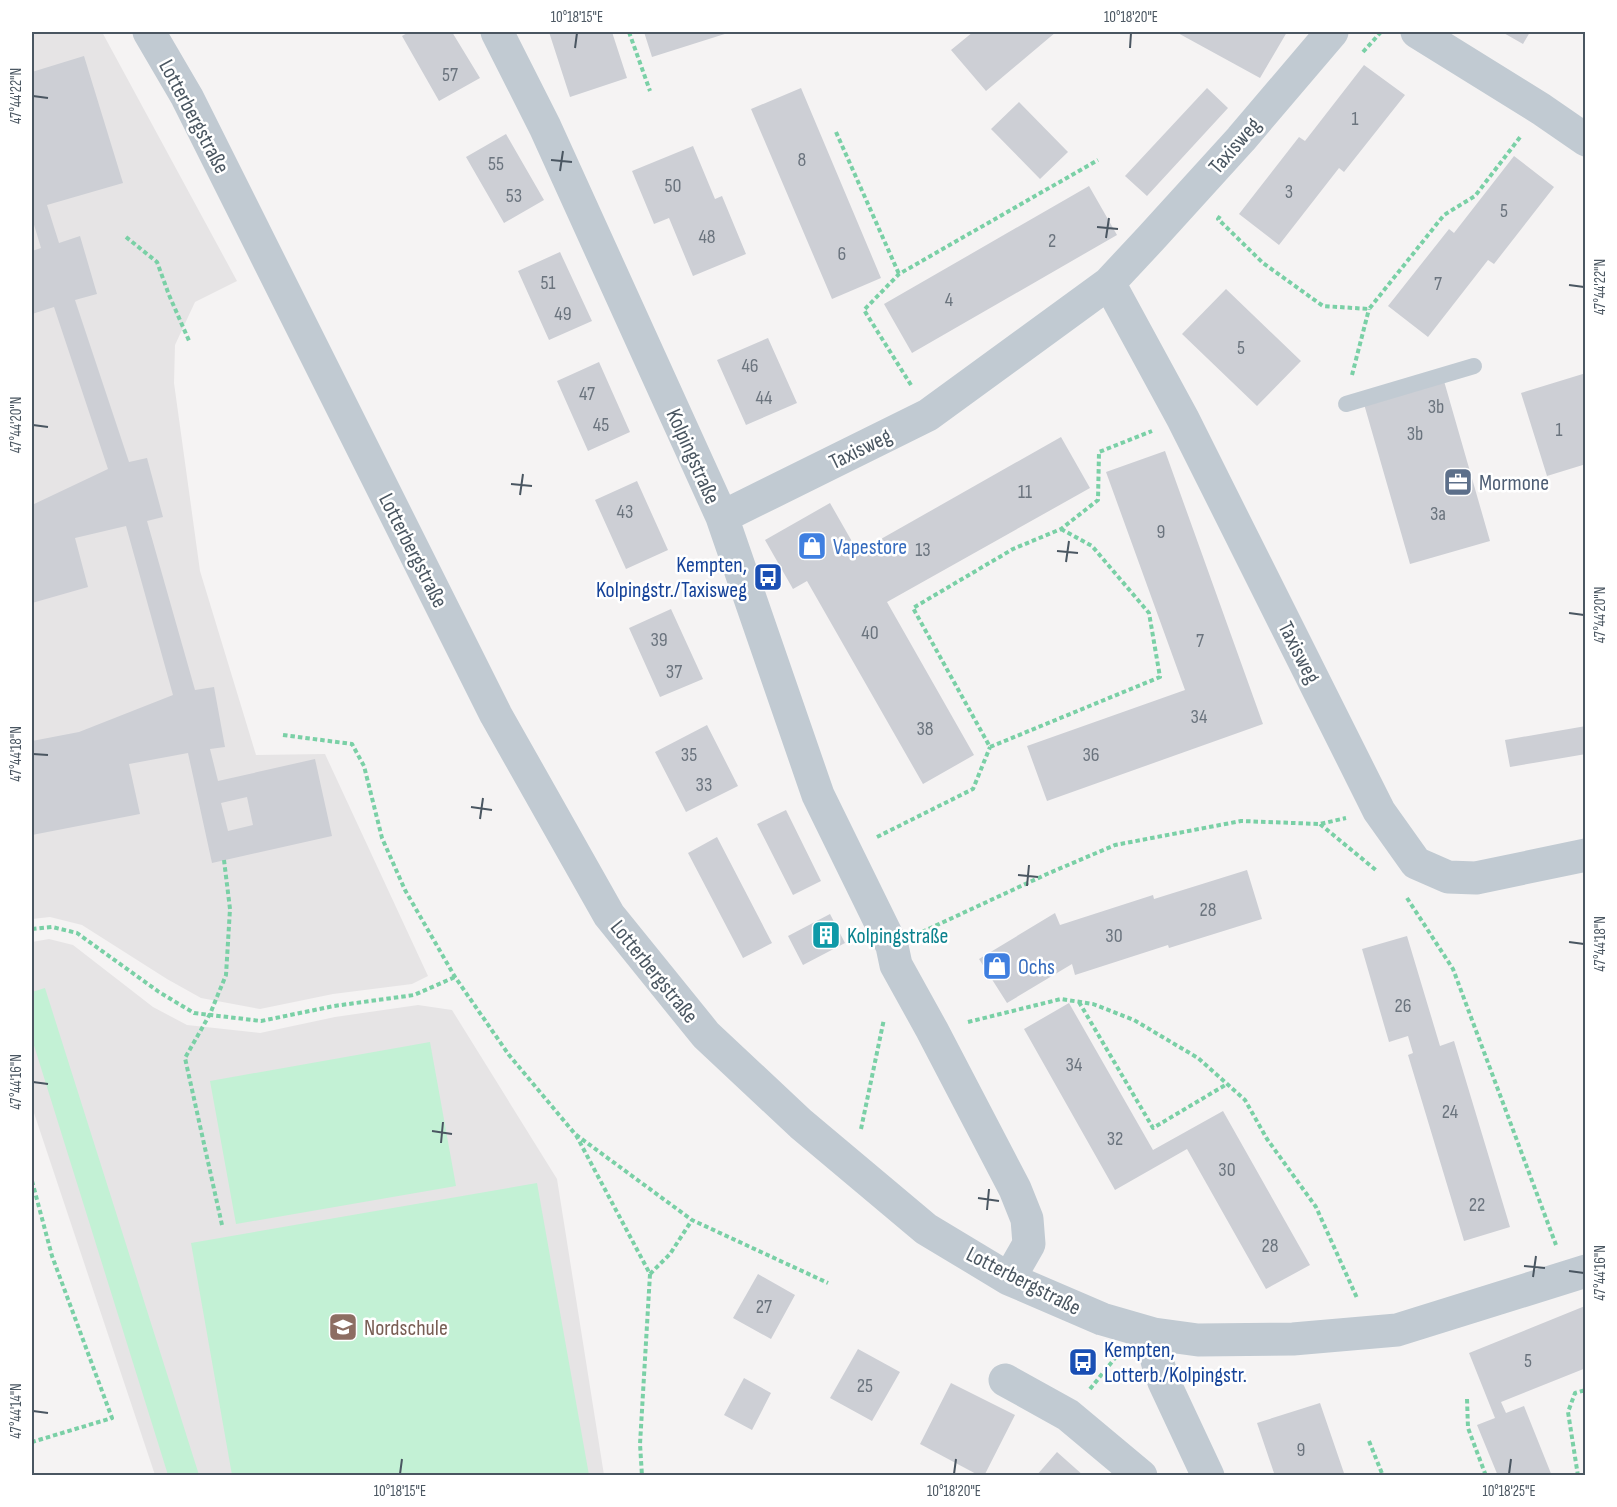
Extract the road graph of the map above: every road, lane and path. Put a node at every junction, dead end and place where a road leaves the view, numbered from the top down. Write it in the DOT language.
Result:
graph roads {
  1 [pos="148,32"];
  2 [pos="497,32"];
  3 [pos="629,32"];
  4 [pos="1332,32"];
  5 [pos="1381,32"];
  6 [pos="1417,32"];
  7 [pos="1358,58"];
  8 [pos="650,91"];
  9 [pos="1541,109"];
  10 [pos="836,132"];
  11 [pos="1586,140"];
  12 [pos="1098,160"];
  13 [pos="1225,211"];
  14 [pos="126,237"];
  15 [pos="899,274"];
  16 [pos="1108,283"];
  17 [pos="1369,309"];
  18 [pos="190,344"];
  19 [pos="1474,366"];
  20 [pos="1346,404"];
  21 [pos="928,415"];
  22 [pos="1183,419"];
  23 [pos="722,517"];
  24 [pos="1061,529"];
  25 [pos="283,735"];
  26 [pos="990,747"];
  27 [pos="1379,811"];
  28 [pos="1320,824"];
  29 [pos="845,849"];
  30 [pos="1586,855"];
  31 [pos="224,860"];
  32 [pos="1416,863"];
  33 [pos="1385,877"];
  34 [pos="32,929"];
  35 [pos="894,956"];
  36 [pos="455,977"];
  37 [pos="1079,1002"];
  38 [pos="210,1014"];
  39 [pos="932,1030"];
  40 [pos="1227,1084"];
  41 [pos="575,1134"];
  42 [pos="853,1168"];
  43 [pos="32,1181"];
  44 [pos="692,1220"];
  45 [pos="222,1225"];
  46 [pos="650,1274"];
  47 [pos="1577,1274"];
  48 [pos="1009,1279"];
  49 [pos="828,1283"];
  50 [pos="1146,1331"];
  51 [pos="1371,1332"];
  52 [pos="1005,1380"];
  53 [pos="1586,1390"];
  54 [pos="1467,1399"];
  55 [pos="1068,1415"];
  56 [pos="1369,1441"];
  57 [pos="32,1442"];
  58 [pos="642,1476"];
  59 [pos="1141,1476"];
  60 [pos="1208,1476"];
  61 [pos="1383,1476"];
  62 [pos="1486,1476"];
  63 [pos="1578,1476"];
  1 -- 42 [label="street, Lotterbergstraße"];
  2 -- 23 [label="street, Kolpingstraße"];
  3 -- 8 [label="path"];
  4 -- 16 [label="street, Taxisweg"];
  5 -- 7 [label="path"];
  6 -- 9 [label="street"];
  9 -- 11 [label="street"];
  9 -- 17 [label="path"];
  10 -- 15 [label="path"];
  12 -- 15 [label="path"];
  13 -- 17 [label="path"];
  14 -- 18 [label="path"];
  15 -- 21 [label="path"];
  16 -- 21 [label="street, Taxisweg"];
  16 -- 22 [label="street, Taxisweg"];
  17 -- 20 [label="path"];
  19 -- 20 [label="lane"];
  21 -- 23 [label="street, Taxisweg"];
  22 -- 24 [label="path"];
  22 -- 27 [label="street, Taxisweg"];
  23 -- 29 [label="street, Kolpingstraße"];
  24 -- 26 [label="path"];
  24 -- 26 [label="path"];
  25 -- 36 [label="path"];
  26 -- 29 [label="path"];
  27 -- 28 [label="path"];
  27 -- 32 [label="street, Taxisweg"];
  28 -- 33 [label="path"];
  28 -- 35 [label="path"];
  29 -- 35 [label="street, Kolpingstraße"];
  30 -- 32 [label="street"];
  31 -- 38 [label="path"];
  32 -- 47 [label="path"];
  34 -- 38 [label="path"];
  35 -- 39 [label="street, Kolpingstraße"];
  35 -- 42 [label="path"];
  36 -- 38 [label="path"];
  36 -- 41 [label="path"];
  37 -- 39 [label="path"];
  37 -- 40 [label="path"];
  37 -- 40 [label="path"];
  38 -- 45 [label="path"];
  39 -- 48 [label="street, Kolpingstraße"];
  40 -- 51 [label="path"];
  41 -- 44 [label="path"];
  41 -- 46 [label="path"];
  42 -- 48 [label="street, Lotterbergstraße"];
  43 -- 57 [label="path"];
  44 -- 46 [label="path"];
  44 -- 49 [label="path"];
  46 -- 58 [label="path"];
  47 -- 51 [label="street, Lotterbergstraße"];
  48 -- 50 [label="street, Lotterbergstraße"];
  50 -- 51 [label="street, Lotterbergstraße"];
  50 -- 55 [label="path"];
  50 -- 60 [label="street"];
  52 -- 55 [label="street"];
  53 -- 63 [label="path"];
  54 -- 62 [label="path"];
  55 -- 59 [label="street"];
  56 -- 61 [label="path"];
}
